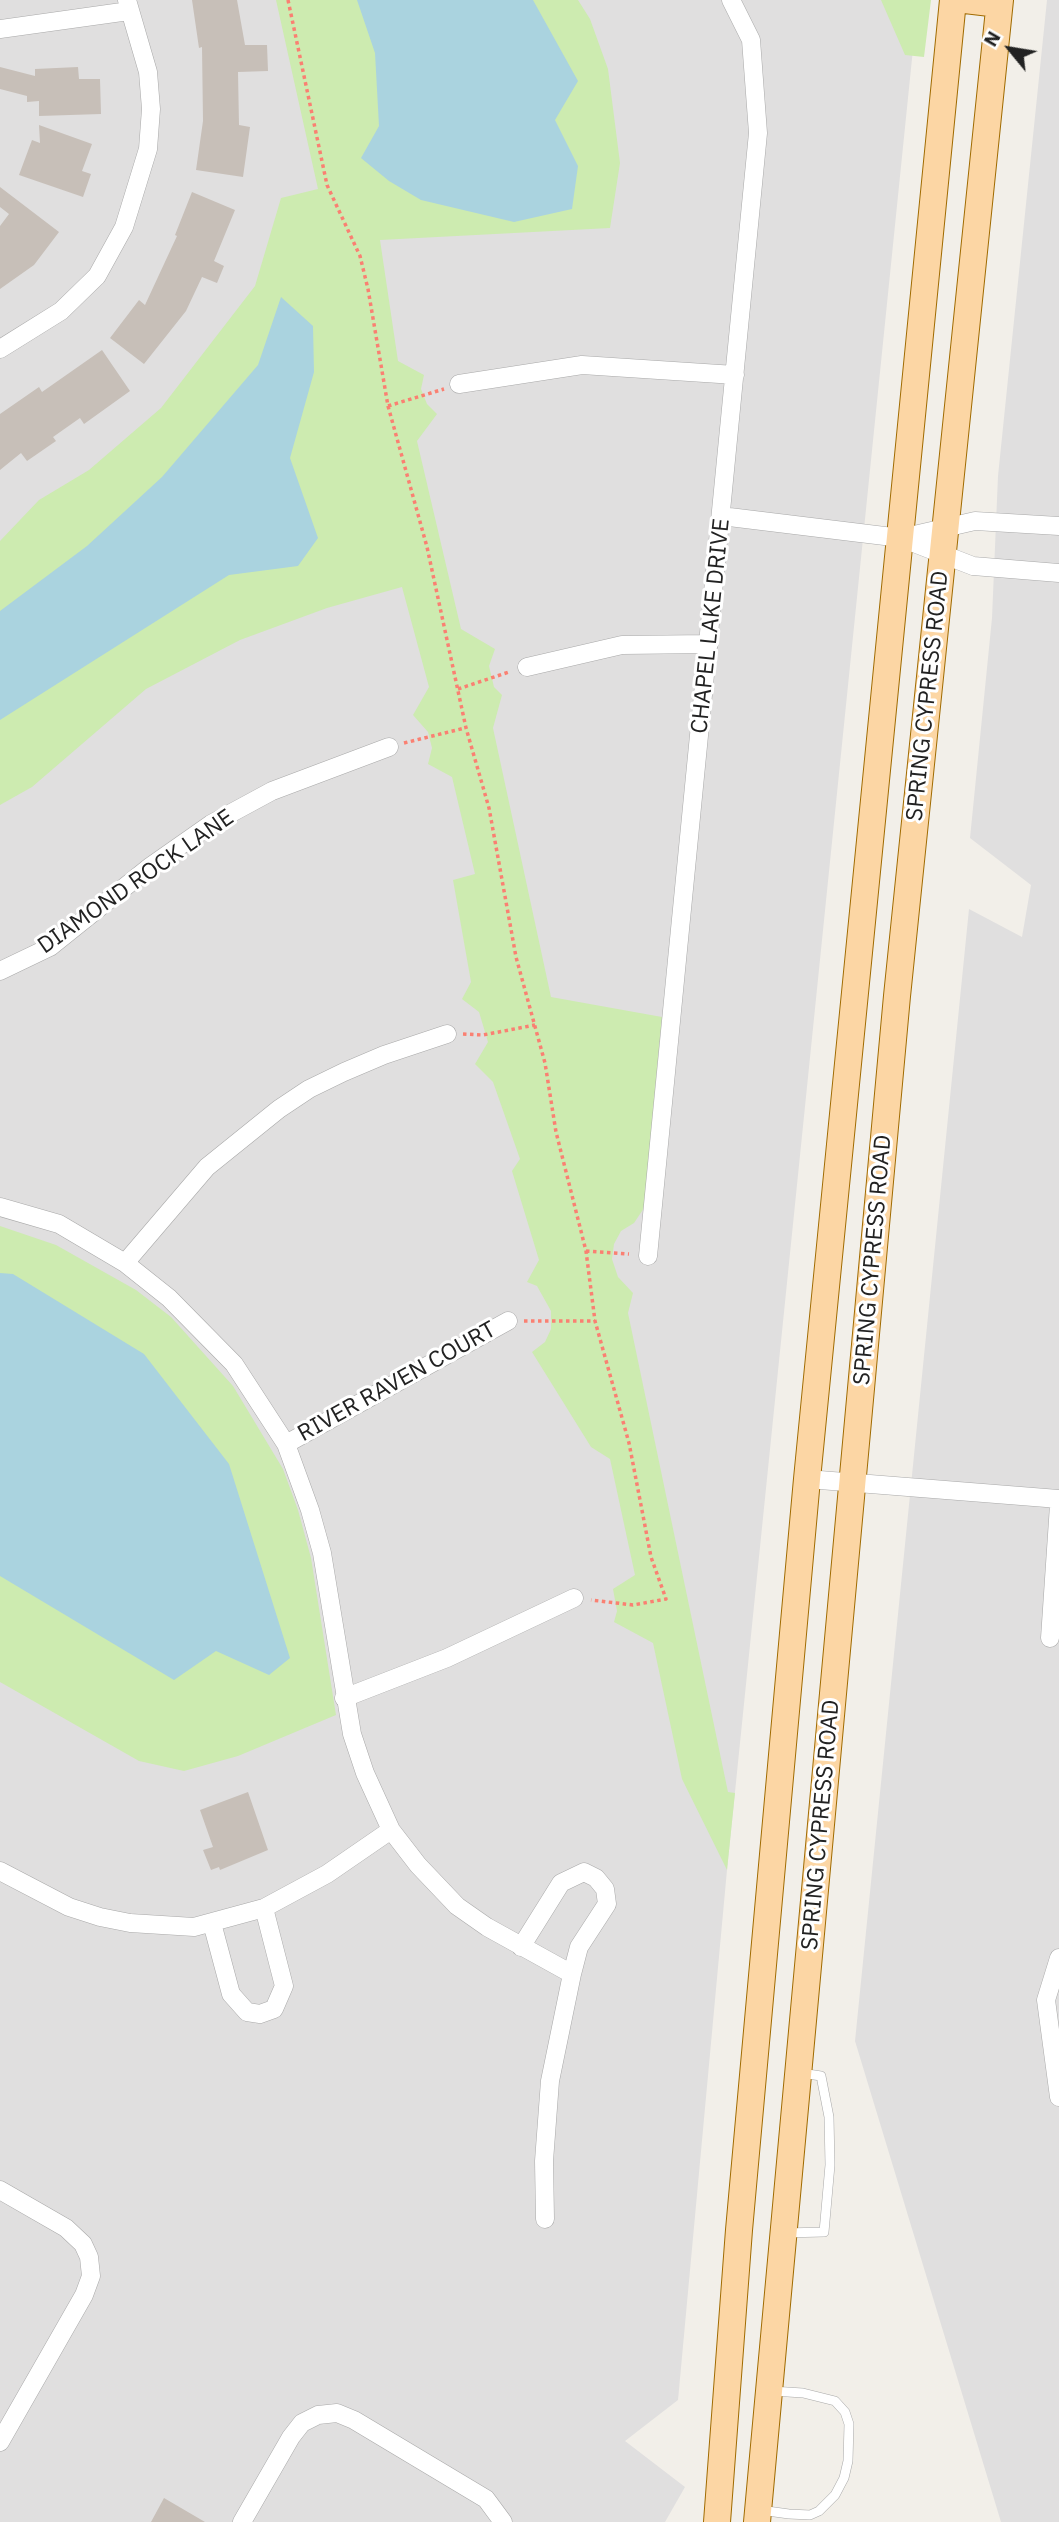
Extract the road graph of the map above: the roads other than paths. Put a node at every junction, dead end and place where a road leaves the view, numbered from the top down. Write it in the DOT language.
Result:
graph roads {
  1 [pos="731,0"];
  2 [pos="953,0"];
  3 [pos="965,0"];
  4 [pos="999,2"];
  5 [pos="128,6"];
  6 [pos="0,29"];
  7 [pos="0,349"];
  8 [pos="735,375"];
  9 [pos="459,384"];
  10 [pos="721,516"];
  11 [pos="1059,526"];
  12 [pos="945,528"];
  13 [pos="901,538"];
  14 [pos="943,554"];
  15 [pos="1059,573"];
  16 [pos="709,644"];
  17 [pos="527,667"];
  18 [pos="389,747"];
  19 [pos="0,971"];
  20 [pos="854,993"];
  21 [pos="897,996"];
  22 [pos="447,1034"];
  23 [pos="0,1207"];
  24 [pos="648,1255"];
  25 [pos="125,1263"];
  26 [pos="508,1321"];
  27 [pos="286,1444"];
  28 [pos="807,1479"];
  29 [pos="853,1482"];
  30 [pos="1059,1499"];
  31 [pos="1059,1505"];
  32 [pos="574,1598"];
  33 [pos="1050,1638"];
  34 [pos="344,1698"];
  35 [pos="391,1830"];
  36 [pos="0,1871"];
  37 [pos="264,1908"];
  38 [pos="212,1923"];
  39 [pos="521,1947"];
  40 [pos="1059,1958"];
  41 [pos="572,1974"];
  42 [pos="798,2072"];
  43 [pos="1059,2097"];
  44 [pos="0,2190"];
  45 [pos="545,2219"];
  46 [pos="740,2230"];
  47 [pos="783,2233"];
  48 [pos="769,2391"];
  49 [pos="0,2442"];
  50 [pos="758,2516"];
  51 [pos="242,2522"];
  52 [pos="503,2522"];
  53 [pos="717,2522"];
  1 -- 8 [label="street, CHAPEL LAKE DRIVE"];
  2 -- 13 [label="main road, SPRING CYPRESS ROAD"];
  3 -- 4 [label="main road"];
  4 -- 12 [label="main road, SPRING CYPRESS ROAD"];
  5 -- 6 [label="street"];
  5 -- 7 [label="street"];
  8 -- 9 [label="street"];
  8 -- 10 [label="street, CHAPEL LAKE DRIVE"];
  10 -- 13 [label="street"];
  10 -- 16 [label="street, CHAPEL LAKE DRIVE"];
  11 -- 12 [label="street"];
  12 -- 13 [label="street"];
  12 -- 14 [label="main road, SPRING CYPRESS ROAD"];
  13 -- 14 [label="street"];
  13 -- 20 [label="main road, SPRING CYPRESS ROAD"];
  14 -- 15 [label="street"];
  14 -- 21 [label="main road, SPRING CYPRESS ROAD"];
  16 -- 17 [label="street"];
  16 -- 24 [label="street, CHAPEL LAKE DRIVE"];
  18 -- 19 [label="street, DIAMOND ROCK LANE"];
  20 -- 21 [label="main road"];
  20 -- 28 [label="main road, SPRING CYPRESS ROAD"];
  21 -- 29 [label="main road, SPRING CYPRESS ROAD"];
  22 -- 25 [label="street"];
  23 -- 25 [label="street"];
  25 -- 27 [label="street"];
  26 -- 27 [label="street, RIVER RAVEN COURT"];
  27 -- 34 [label="street"];
  28 -- 29 [label="street"];
  28 -- 46 [label="main road, SPRING CYPRESS ROAD"];
  29 -- 30 [label="street"];
  29 -- 42 [label="main road, SPRING CYPRESS ROAD"];
  31 -- 33 [label="street"];
  32 -- 34 [label="street"];
  34 -- 35 [label="street"];
  35 -- 37 [label="street"];
  35 -- 39 [label="street"];
  36 -- 38 [label="street"];
  37 -- 38 [label="street"];
  37 -- 38 [label="street"];
  39 -- 41 [label="street"];
  39 -- 41 [label="street"];
  40 -- 43 [label="street"];
  41 -- 45 [label="street"];
  42 -- 47 [label="main road, SPRING CYPRESS ROAD"];
  42 -- 47 [label="lane"];
  44 -- 49 [label="street"];
  46 -- 47 [label="main road"];
  46 -- 53 [label="main road, SPRING CYPRESS ROAD"];
  47 -- 48 [label="main road, SPRING CYPRESS ROAD"];
  48 -- 50 [label="main road, SPRING CYPRESS ROAD"];
  48 -- 50 [label="lane"];
  51 -- 52 [label="street"];
}
